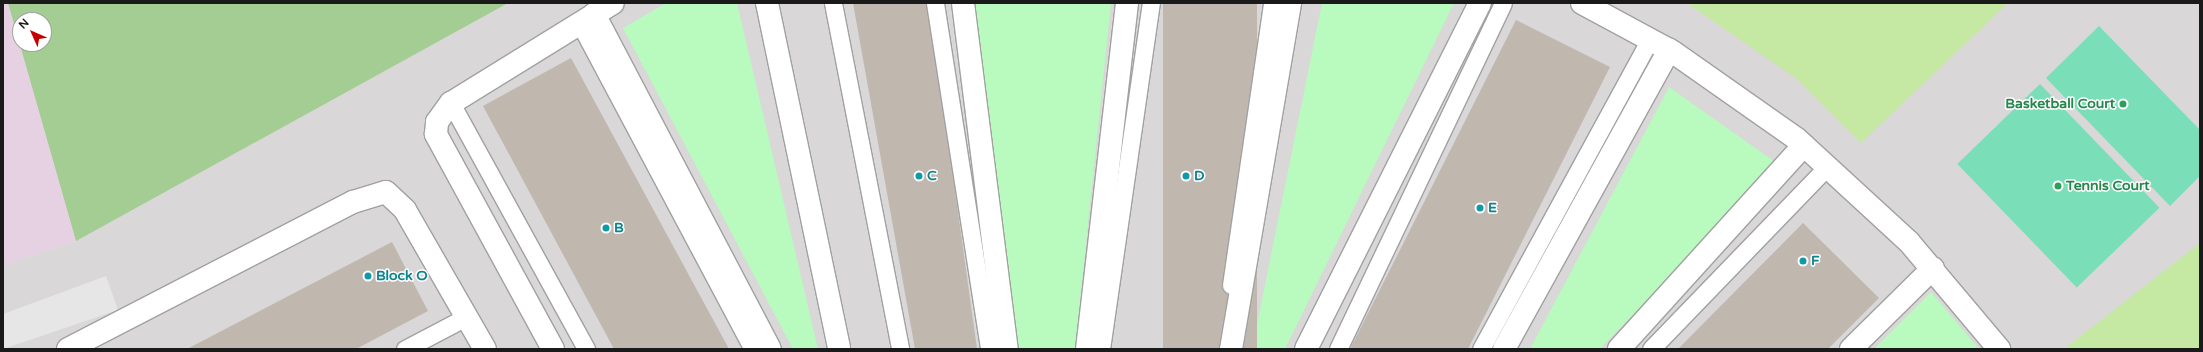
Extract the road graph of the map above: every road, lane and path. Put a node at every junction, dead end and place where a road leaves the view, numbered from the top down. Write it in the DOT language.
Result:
graph roads {
  1 [pos="613,3"];
  2 [pos="767,3"];
  3 [pos="833,3"];
  4 [pos="936,3"];
  5 [pos="962,3"];
  6 [pos="1127,3"];
  7 [pos="1151,3"];
  8 [pos="1272,3"];
  9 [pos="1290,3"];
  10 [pos="1480,3"];
  11 [pos="1503,3"];
  12 [pos="1582,3"];
  13 [pos="587,19"];
  14 [pos="1650,39"];
  15 [pos="1669,50"];
  16 [pos="451,103"];
  17 [pos="1804,145"];
  18 [pos="1828,166"];
  19 [pos="1930,264"];
  20 [pos="466,317"];
  21 [pos="68,349"];
  22 [pos="405,349"];
  23 [pos="485,349"];
  24 [pos="552,349"];
  25 [pos="586,349"];
  26 [pos="753,349"];
  27 [pos="770,349"];
  28 [pos="839,349"];
  29 [pos="900,349"];
  30 [pos="989,349"];
  31 [pos="1007,349"];
  32 [pos="1086,349"];
  33 [pos="1101,349"];
  34 [pos="1222,349"];
  35 [pos="1231,349"];
  36 [pos="1306,349"];
  37 [pos="1338,349"];
  38 [pos="1481,349"];
  39 [pos="1504,349"];
  40 [pos="1619,349"];
  41 [pos="1651,349"];
  42 [pos="1838,349"];
  43 [pos="1851,349"];
  44 [pos="1999,349"];
  1 -- 13 [label="street"];
  2 -- 28 [label="street"];
  3 -- 29 [label="lane"];
  4 -- 30 [label="lane"];
  5 -- 31 [label="street"];
  6 -- 32 [label="street"];
  7 -- 33 [label="lane"];
  8 -- 34 [label="lane"];
  9 -- 35 [label="street"];
  10 -- 36 [label="street"];
  11 -- 37 [label="lane"];
  12 -- 14 [label="street"];
  13 -- 16 [label="street"];
  13 -- 26 [label="lane"];
  13 -- 27 [label="street"];
  14 -- 15 [label="street"];
  14 -- 38 [label="lane"];
  15 -- 17 [label="street"];
  15 -- 39 [label="street"];
  16 -- 24 [label="street"];
  16 -- 25 [label="lane"];
  17 -- 18 [label="street"];
  17 -- 40 [label="street"];
  18 -- 19 [label="street"];
  18 -- 41 [label="lane"];
  19 -- 42 [label="lane"];
  19 -- 43 [label="street"];
  19 -- 44 [label="street"];
  20 -- 21 [label="street"];
  20 -- 22 [label="lane"];
  20 -- 23 [label="street"];
}
